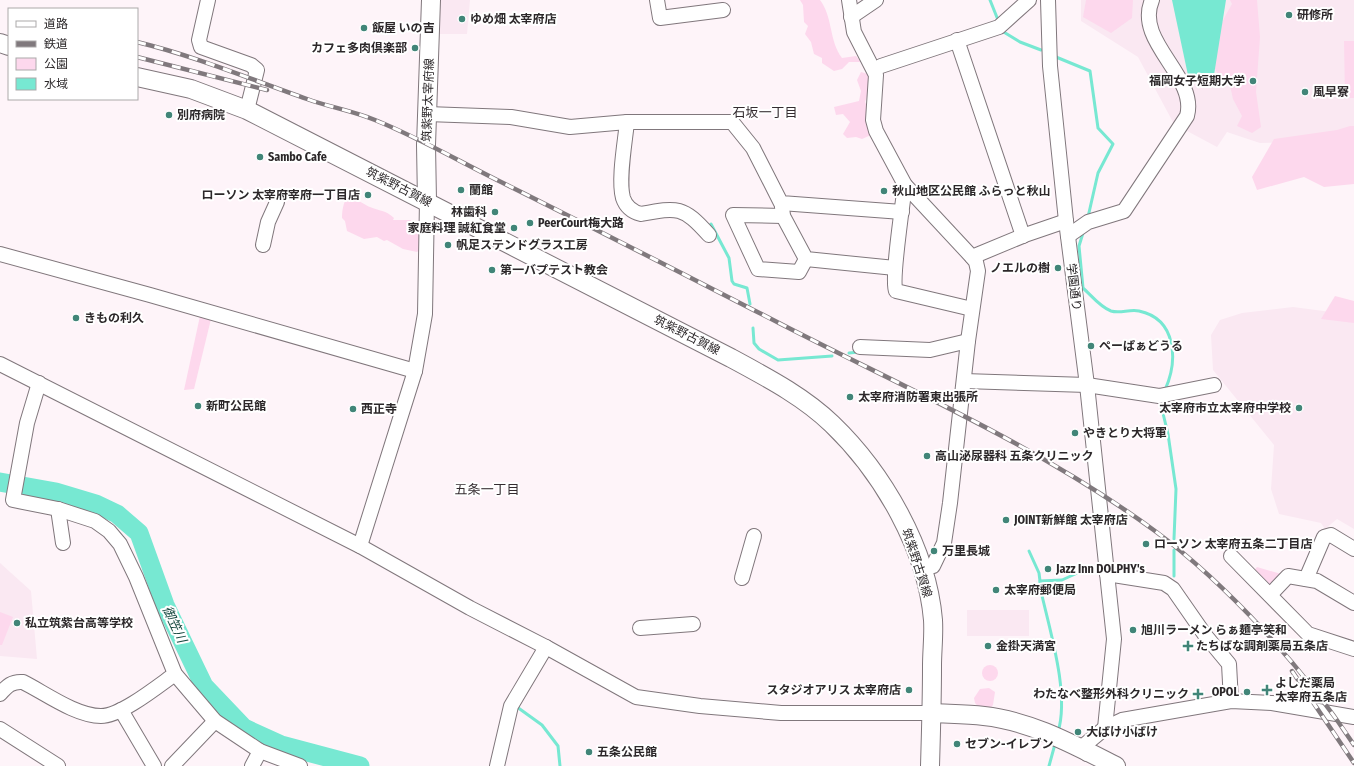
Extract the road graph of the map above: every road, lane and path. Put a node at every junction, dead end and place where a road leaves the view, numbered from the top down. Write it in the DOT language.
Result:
graph roads {
  1 [pos="208,0"];
  2 [pos="431,0"];
  3 [pos="657,0"];
  4 [pos="849,0"];
  5 [pos="876,0"];
  6 [pos="1029,0"];
  7 [pos="1048,0"];
  8 [pos="1152,0"];
  9 [pos="723,10"];
  10 [pos="851,18"];
  11 [pos="957,40"];
  12 [pos="881,66"];
  13 [pos="138,76"];
  14 [pos="246,110"];
  15 [pos="427,114"];
  16 [pos="627,122"];
  17 [pos="905,185"];
  18 [pos="427,201"];
  19 [pos="277,202"];
  20 [pos="782,209"];
  21 [pos="902,212"];
  22 [pos="1066,221"];
  23 [pos="709,235"];
  24 [pos="1023,236"];
  25 [pos="1068,236"];
  26 [pos="263,245"];
  27 [pos="0,254"];
  28 [pos="972,257"];
  29 [pos="806,260"];
  30 [pos="895,268"];
  31 [pos="972,309"];
  32 [pos="968,341"];
  33 [pos="860,347"];
  34 [pos="0,364"];
  35 [pos="414,371"];
  36 [pos="964,382"];
  37 [pos="39,383"];
  38 [pos="1087,384"];
  39 [pos="1214,385"];
  40 [pos="58,509"];
  41 [pos="754,536"];
  42 [pos="63,543"];
  43 [pos="360,546"];
  44 [pos="1354,549"];
  45 [pos="1232,556"];
  46 [pos="921,568"];
  47 [pos="1107,574"];
  48 [pos="742,578"];
  49 [pos="1306,579"];
  50 [pos="1270,595"];
  51 [pos="1354,603"];
  52 [pos="693,624"];
  53 [pos="640,628"];
  54 [pos="546,647"];
  55 [pos="1354,648"];
  56 [pos="175,674"];
  57 [pos="0,694"];
  58 [pos="1231,701"];
  59 [pos="121,710"];
  60 [pos="932,713"];
  61 [pos="1354,717"];
  62 [pos="215,721"];
  63 [pos="0,728"];
  64 [pos="1105,728"];
  65 [pos="1080,748"];
  66 [pos="260,751"];
  67 [pos="58,766"];
  68 [pos="154,766"];
  69 [pos="172,766"];
  70 [pos="252,766"];
  71 [pos="300,766"];
  72 [pos="497,766"];
  73 [pos="930,766"];
  74 [pos="1098,766"];
  75 [pos="1116,766"];
  1 -- 14 [label="street"];
  2 -- 15 [label="main road, 筑紫野太宰府線"];
  3 -- 9 [label="street"];
  4 -- 10 [label="street"];
  5 -- 10 [label="street"];
  6 -- 11 [label="street"];
  7 -- 22 [label="street, 学園通り"];
  8 -- 25 [label="street"];
  10 -- 17 [label="street"];
  11 -- 12 [label="street"];
  11 -- 24 [label="street"];
  13 -- 14 [label="main road, 筑紫野古賀線"];
  14 -- 18 [label="main road, 筑紫野古賀線"];
  15 -- 16 [label="street"];
  15 -- 18 [label="main road, 筑紫野太宰府線"];
  16 -- 20 [label="street"];
  16 -- 23 [label="street"];
  17 -- 21 [label="street"];
  17 -- 28 [label="street"];
  18 -- 35 [label="street"];
  18 -- 46 [label="main road, 筑紫野古賀線"];
  19 -- 26 [label="street"];
  20 -- 21 [label="street"];
  20 -- 29 [label="street"];
  20 -- 29 [label="street"];
  21 -- 30 [label="street"];
  22 -- 24 [label="street"];
  22 -- 25 [label="street, 学園通り"];
  24 -- 28 [label="street"];
  25 -- 38 [label="street, 学園通り"];
  27 -- 35 [label="street"];
  28 -- 31 [label="street"];
  29 -- 30 [label="street"];
  30 -- 31 [label="street"];
  31 -- 32 [label="street"];
  32 -- 33 [label="street"];
  32 -- 36 [label="street"];
  34 -- 37 [label="street"];
  35 -- 43 [label="street"];
  36 -- 38 [label="street"];
  36 -- 46 [label="street"];
  37 -- 40 [label="street"];
  37 -- 43 [label="street"];
  38 -- 39 [label="street"];
  38 -- 47 [label="street, 学園通り"];
  40 -- 42 [label="street"];
  40 -- 56 [label="street"];
  41 -- 48 [label="street"];
  43 -- 54 [label="street"];
  44 -- 49 [label="street"];
  45 -- 50 [label="street"];
  46 -- 60 [label="main road, 筑紫野古賀線"];
  47 -- 58 [label="street"];
  47 -- 64 [label="street, 学園通り"];
  49 -- 50 [label="street"];
  49 -- 51 [label="street"];
  50 -- 55 [label="street"];
  52 -- 53 [label="street"];
  54 -- 60 [label="street"];
  54 -- 72 [label="street"];
  56 -- 59 [label="street"];
  56 -- 62 [label="street"];
  57 -- 59 [label="street"];
  58 -- 61 [label="street"];
  58 -- 64 [label="street"];
  59 -- 68 [label="street"];
  60 -- 65 [label="main road"];
  60 -- 73 [label="main road"];
  62 -- 66 [label="street"];
  62 -- 69 [label="street"];
  63 -- 67 [label="street"];
  64 -- 65 [label="street"];
  65 -- 74 [label="street"];
  65 -- 75 [label="main road"];
  66 -- 70 [label="street"];
  66 -- 71 [label="street"];
}
